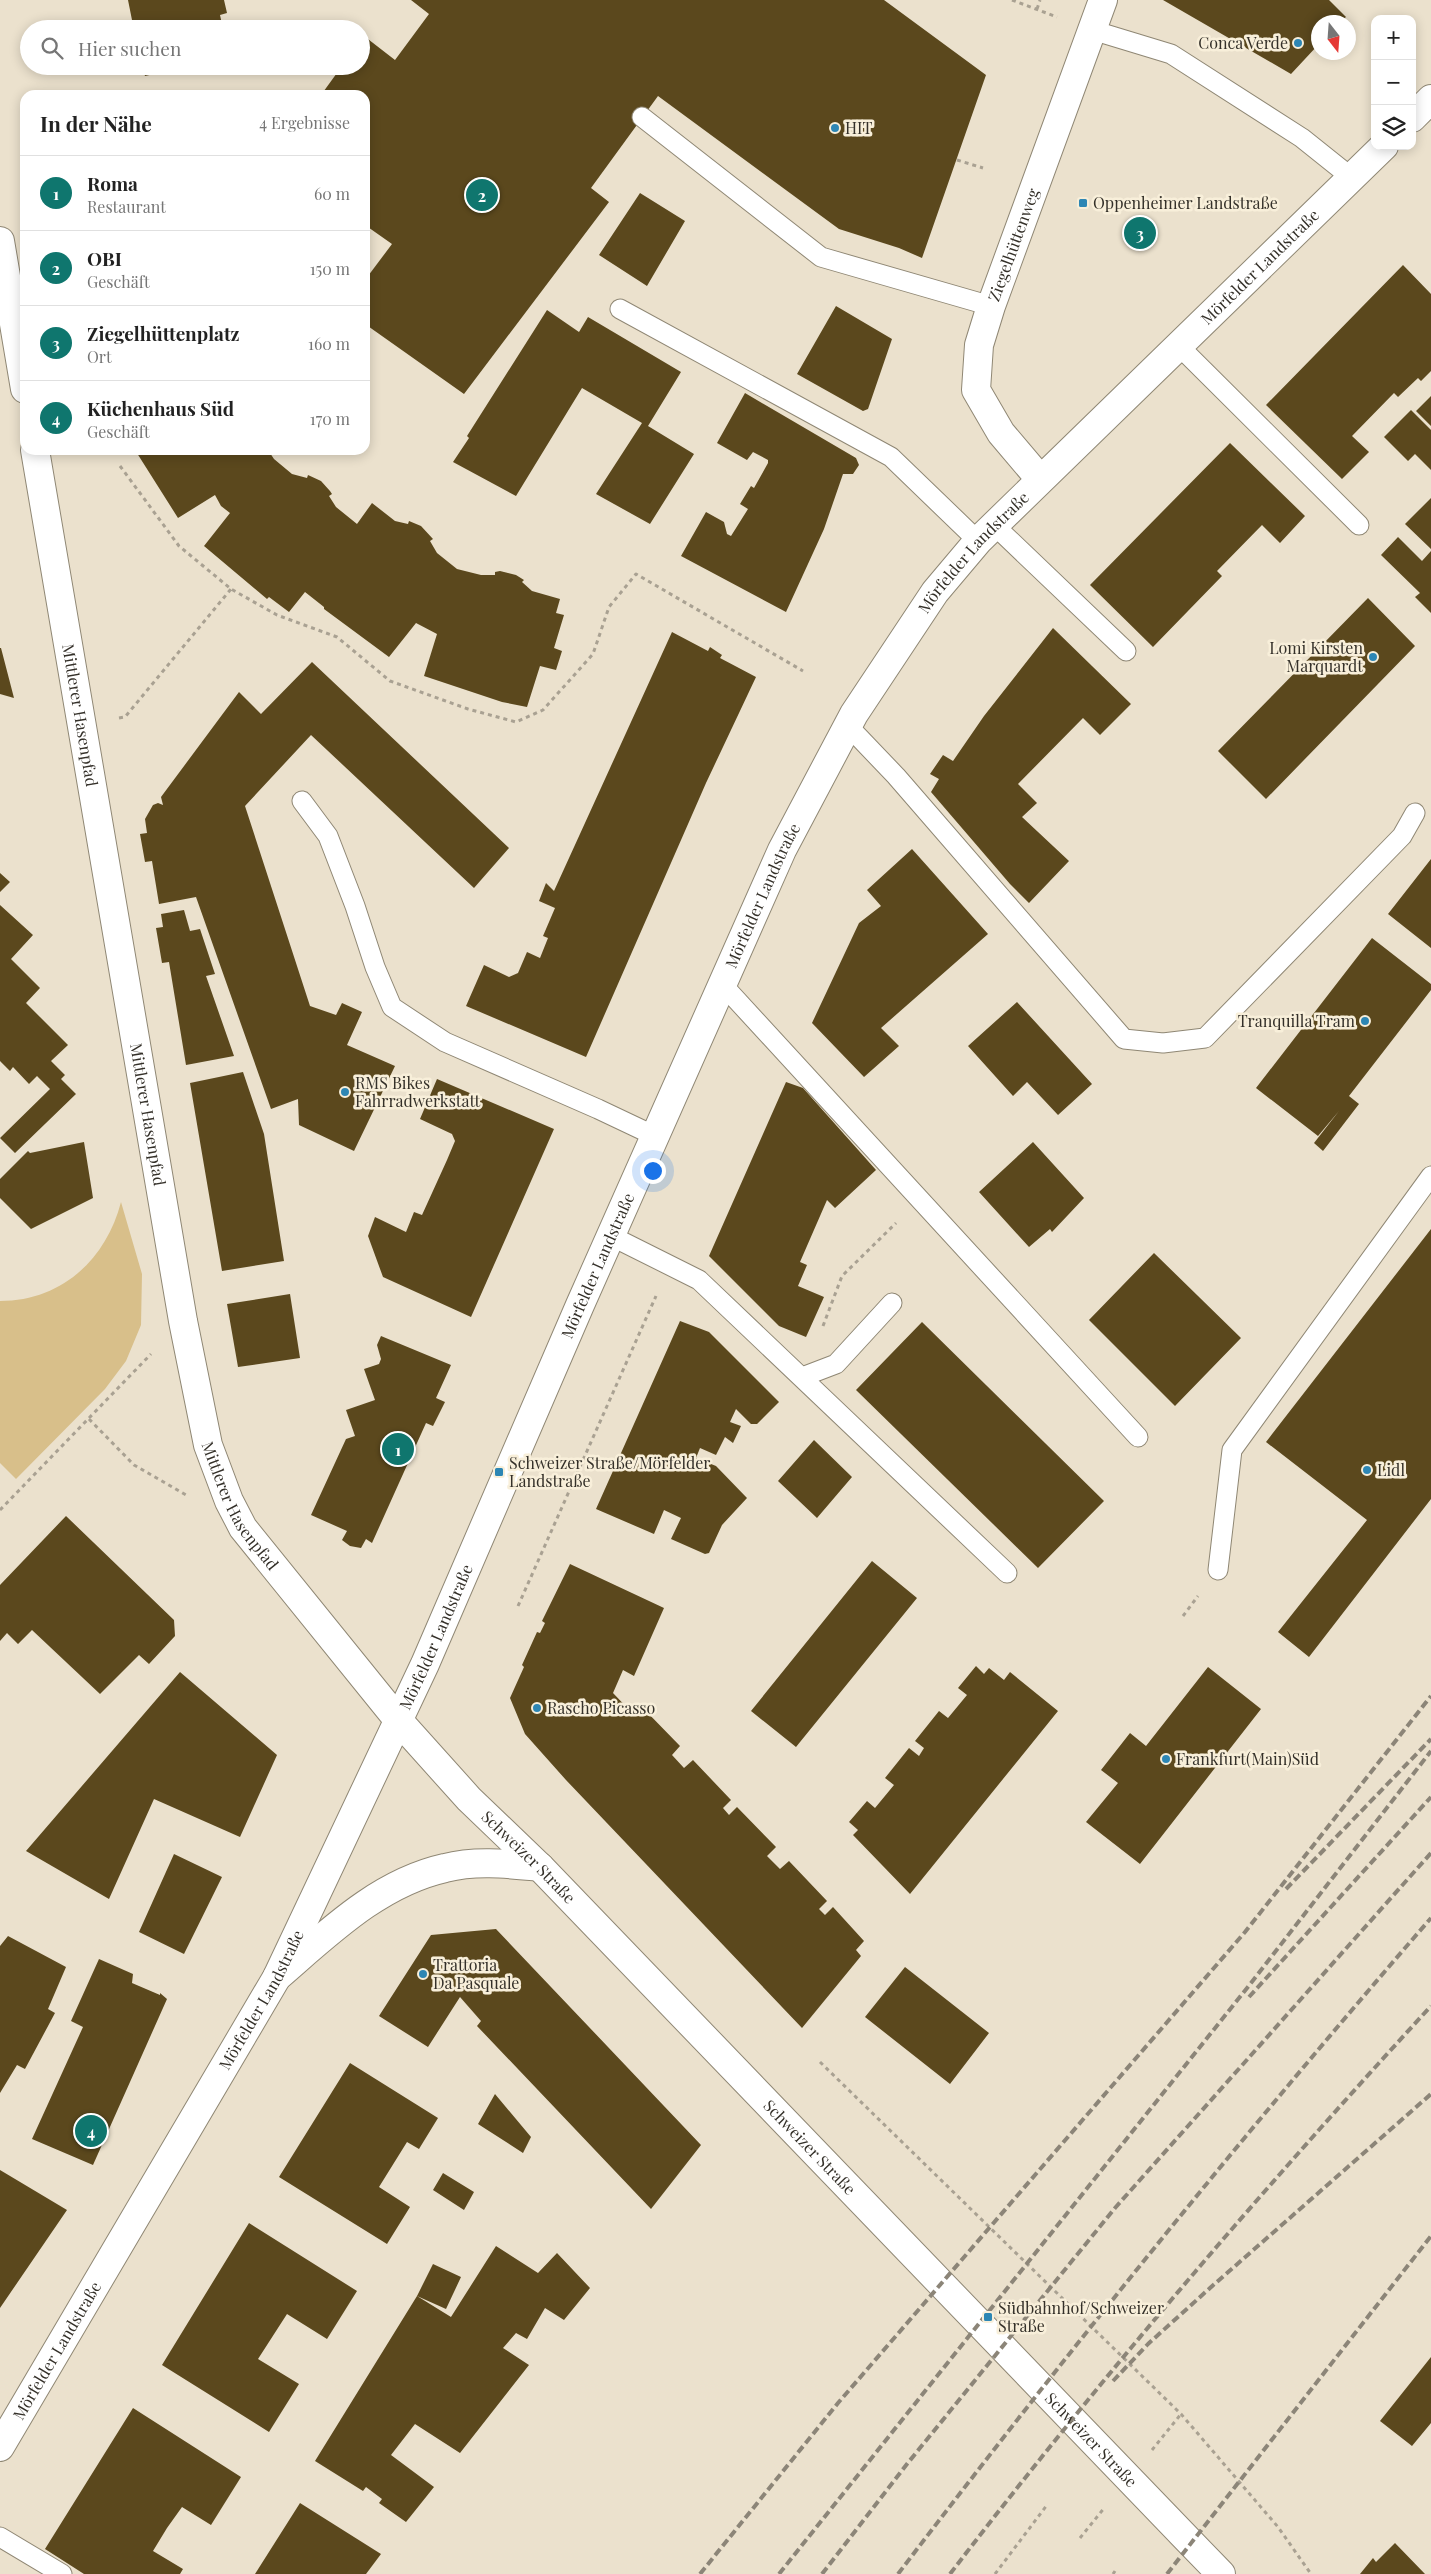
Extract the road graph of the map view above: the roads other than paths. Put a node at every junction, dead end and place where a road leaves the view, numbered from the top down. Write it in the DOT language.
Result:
graph roads {
  1 [pos="1103,0"];
  2 [pos="1092,30"];
  3 [pos="1431,99"];
  4 [pos="1416,114"];
  5 [pos="642,117"];
  6 [pos="1380,150"];
  7 [pos="1352,178"];
  8 [pos="0,241"];
  9 [pos="991,306"];
  10 [pos="620,309"];
  11 [pos="1179,346"];
  12 [pos="20,359"];
  13 [pos="36,455"];
  14 [pos="1040,479"];
  15 [pos="1359,525"];
  16 [pos="986,533"];
  17 [pos="1126,650"];
  18 [pos="846,729"];
  19 [pos="302,801"];
  20 [pos="1415,813"];
  21 [pos="722,984"];
  22 [pos="654,1136"];
  23 [pos="1431,1176"];
  24 [pos="611,1236"];
  25 [pos="892,1303"];
  26 [pos="802,1377"];
  27 [pos="1138,1436"];
  28 [pos="1218,1570"];
  29 [pos="1007,1573"];
  30 [pos="399,1721"];
  31 [pos="540,1867"];
  32 [pos="277,1977"];
  33 [pos="0,2447"];
  34 [pos="0,2537"];
  35 [pos="62,2574"];
  36 [pos="1222,2574"];
  1 -- 2 [label="street, Ziegelhüttenweg"];
  2 -- 7 [label="lane"];
  2 -- 9 [label="street, Ziegelhüttenweg"];
  3 -- 4 [label="street"];
  5 -- 9 [label="lane"];
  6 -- 7 [label="street, Mörfelder Landstraße"];
  7 -- 11 [label="street, Mörfelder Landstraße"];
  8 -- 12 [label="street"];
  9 -- 14 [label="street, Ziegelhüttenweg"];
  10 -- 16 [label="lane"];
  11 -- 14 [label="street, Mörfelder Landstraße"];
  11 -- 15 [label="lane"];
  13 -- 30 [label="street, Mittlerer Hasenpfad"];
  14 -- 16 [label="street, Mörfelder Landstraße"];
  16 -- 17 [label="lane"];
  16 -- 18 [label="street, Mörfelder Landstraße"];
  18 -- 20 [label="lane"];
  18 -- 21 [label="street, Mörfelder Landstraße"];
  19 -- 22 [label="lane"];
  21 -- 22 [label="street, Mörfelder Landstraße"];
  21 -- 27 [label="lane"];
  22 -- 24 [label="street, Mörfelder Landstraße"];
  23 -- 28 [label="lane"];
  24 -- 26 [label="lane"];
  24 -- 30 [label="street, Mörfelder Landstraße"];
  25 -- 26 [label="lane"];
  26 -- 29 [label="lane"];
  30 -- 31 [label="street, Schweizer Straße"];
  30 -- 32 [label="street, Mörfelder Landstraße"];
  31 -- 32 [label="street"];
  31 -- 36 [label="street, Schweizer Straße"];
  32 -- 33 [label="street, Mörfelder Landstraße"];
  34 -- 35 [label="lane"];
}
